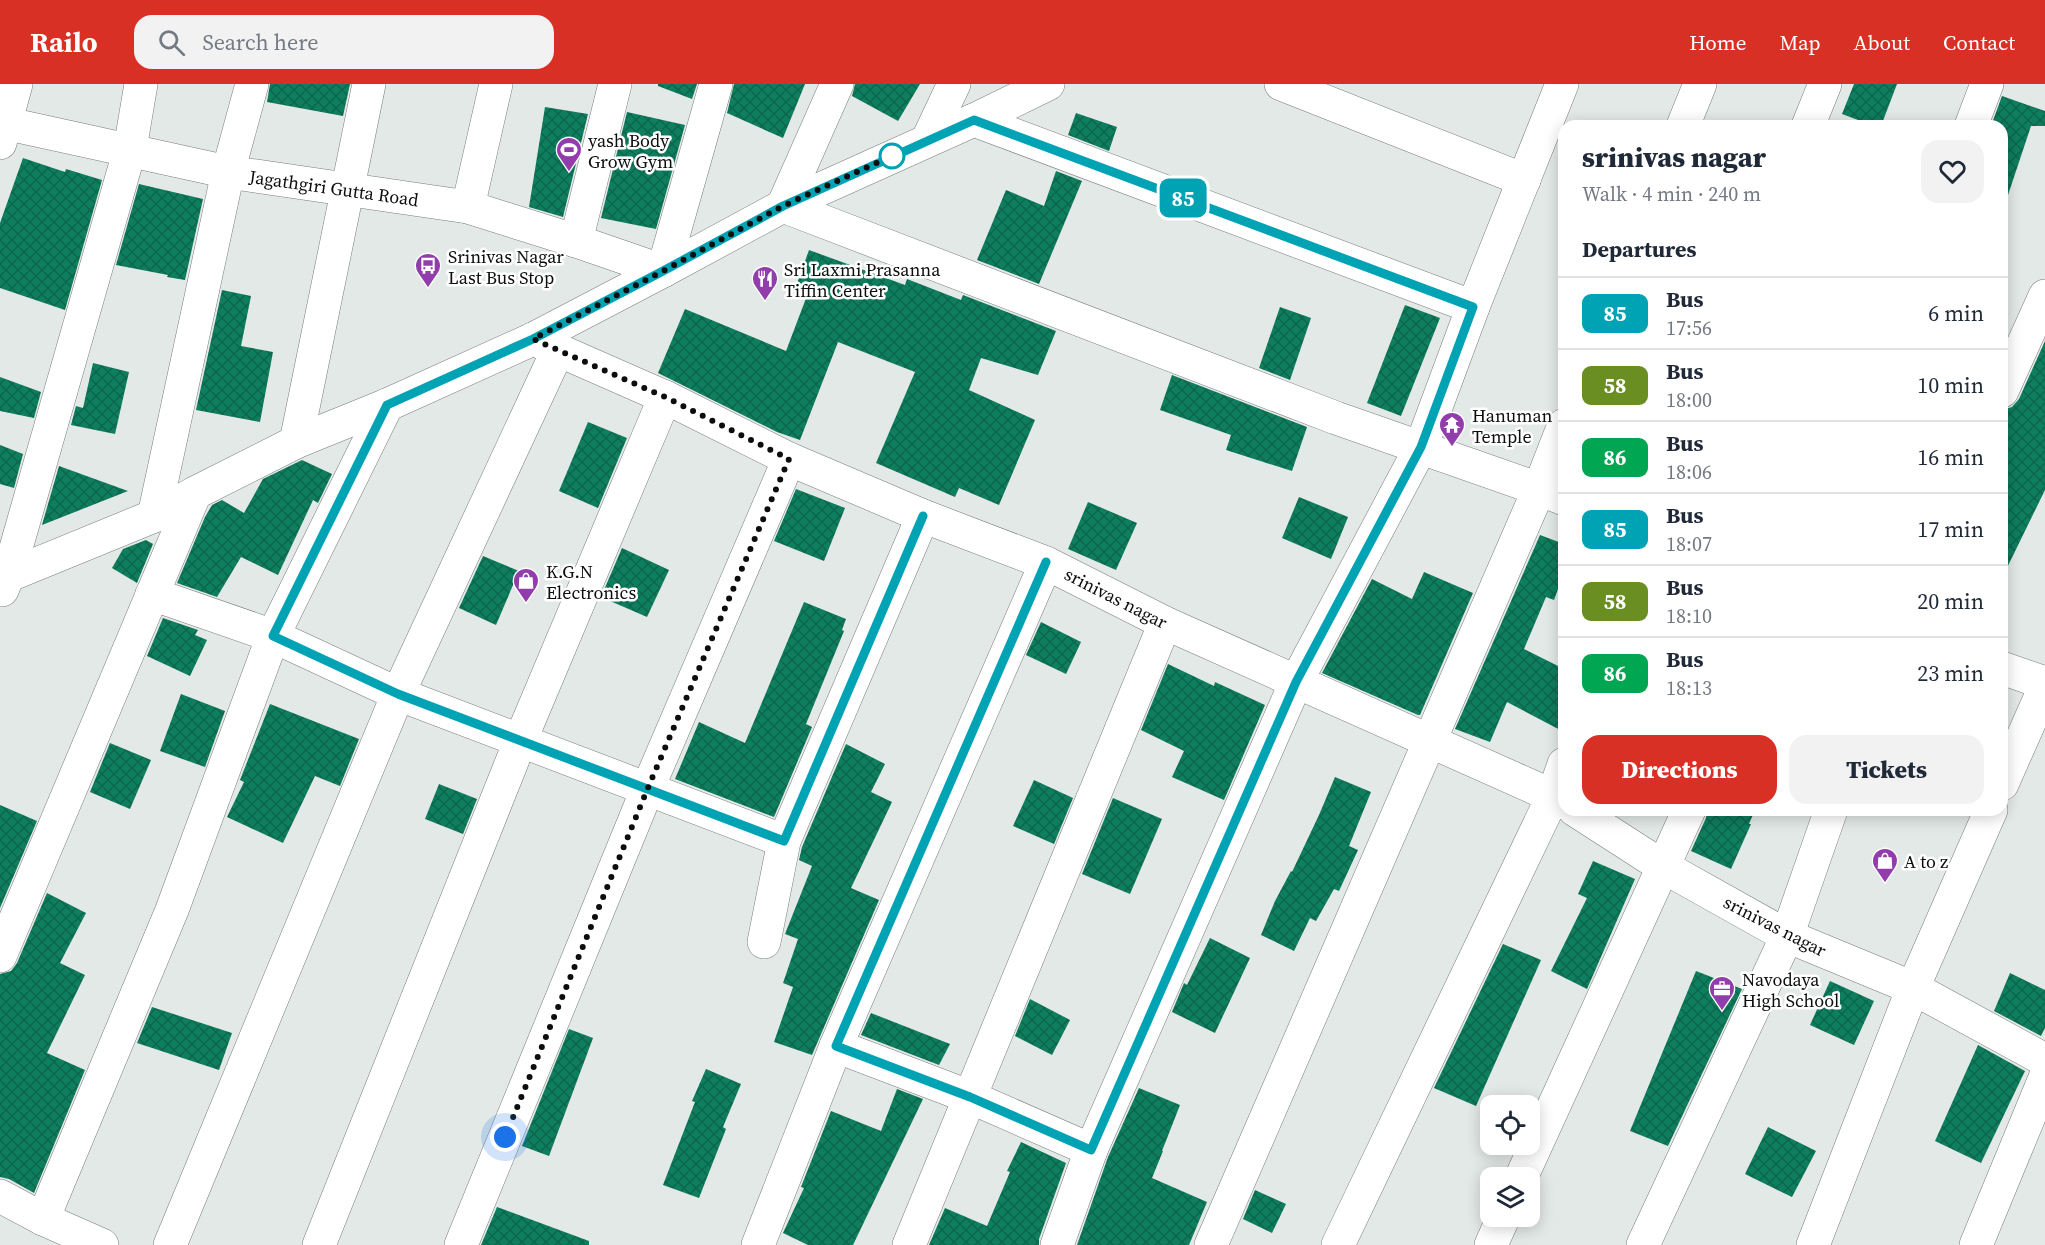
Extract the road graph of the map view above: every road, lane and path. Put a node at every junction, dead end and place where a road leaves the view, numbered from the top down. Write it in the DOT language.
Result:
graph roads {
  1 [pos="16,84"];
  2 [pos="141,84"];
  3 [pos="252,84"];
  4 [pos="369,84"];
  5 [pos="495,84"];
  6 [pos="615,84"];
  7 [pos="716,84"];
  8 [pos="837,84"];
  9 [pos="954,84"];
  10 [pos="1048,84"];
  11 [pos="1281,84"];
  12 [pos="1562,84"];
  13 [pos="1700,84"];
  14 [pos="1825,84"];
  15 [pos="1987,84"];
  16 [pos="974,120"];
  17 [pos="1685,120"];
  18 [pos="1810,120"];
  19 [pos="1973,120"];
  20 [pos="2,129"];
  21 [pos="928,140"];
  22 [pos="130,149"];
  23 [pos="228,172"];
  24 [pos="1524,180"];
  25 [pos="349,190"];
  26 [pos="783,206"];
  27 [pos="468,207"];
  28 [pos="576,241"];
  29 [pos="663,271"];
  30 [pos="2045,296"];
  31 [pos="1473,307"];
  32 [pos="546,344"];
  33 [pos="2008,378"];
  34 [pos="665,397"];
  35 [pos="387,405"];
  36 [pos="296,442"];
  37 [pos="1421,447"];
  38 [pos="789,459"];
  39 [pos="1558,460"];
  40 [pos="195,493"];
  41 [pos="1552,494"];
  42 [pos="154,516"];
  43 [pos="923,516"];
  44 [pos="1046,562"];
  45 [pos="2,583"];
  46 [pos="152,594"];
  47 [pos="1165,623"];
  48 [pos="273,636"];
  49 [pos="2008,670"];
  50 [pos="1296,682"];
  51 [pos="2045,685"];
  52 [pos="398,694"];
  53 [pos="521,740"];
  54 [pos="1430,740"];
  55 [pos="2008,770"];
  56 [pos="647,790"];
  57 [pos="1558,800"];
  58 [pos="1558,815"];
  59 [pos="1584,816"];
  60 [pos="1686,816"];
  61 [pos="1829,816"];
  62 [pos="1988,816"];
  63 [pos="784,841"];
  64 [pos="1662,866"];
  65 [pos="1787,936"];
  66 [pos="764,942"];
  67 [pos="0,956"];
  68 [pos="1913,988"];
  69 [pos="836,1046"];
  70 [pos="2045,1060"];
  71 [pos="2045,1078"];
  72 [pos="970,1097"];
  73 [pos="1091,1150"];
  74 [pos="1526,1167"];
  75 [pos="0,1196"];
  76 [pos="43,1219"];
  77 [pos="1499,1227"];
  78 [pos="102,1245"];
  79 [pos="170,1245"];
  80 [pos="319,1245"];
  81 [pos="461,1245"];
  82 [pos="758,1245"];
  83 [pos="909,1245"];
  84 [pos="1057,1245"];
  85 [pos="1211,1245"];
  86 [pos="1338,1245"];
  87 [pos="1491,1245"];
  88 [pos="1643,1245"];
  89 [pos="1813,1245"];
  90 [pos="1976,1245"];
  1 -- 20 [label="street"];
  2 -- 22 [label="street"];
  3 -- 23 [label="street"];
  4 -- 25 [label="street"];
  5 -- 27 [label="street"];
  6 -- 28 [label="street"];
  7 -- 29 [label="street"];
  8 -- 26 [label="street"];
  9 -- 21 [label="street"];
  10 -- 16 [label="street"];
  11 -- 24 [label="street"];
  12 -- 24 [label="street"];
  13 -- 17 [label="street"];
  14 -- 18 [label="street"];
  15 -- 19 [label="street"];
  16 -- 21 [label="street"];
  16 -- 31 [label="street"];
  20 -- 22 [label="street, Jagathgiri Gutta Road"];
  21 -- 26 [label="street"];
  22 -- 23 [label="street, Jagathgiri Gutta Road"];
  22 -- 45 [label="street"];
  23 -- 25 [label="street, Jagathgiri Gutta Road"];
  23 -- 42 [label="street"];
  24 -- 31 [label="street"];
  25 -- 27 [label="street, Jagathgiri Gutta Road"];
  25 -- 36 [label="street"];
  26 -- 29 [label="street"];
  26 -- 37 [label="street"];
  27 -- 28 [label="street, Jagathgiri Gutta Road"];
  28 -- 29 [label="street, Jagathgiri Gutta Road"];
  29 -- 32 [label="street"];
  30 -- 33 [label="street"];
  31 -- 37 [label="street"];
  32 -- 34 [label="street, srinivas nagar"];
  32 -- 35 [label="street"];
  32 -- 52 [label="street"];
  34 -- 38 [label="street, srinivas nagar"];
  34 -- 53 [label="street"];
  35 -- 36 [label="street"];
  35 -- 48 [label="street"];
  36 -- 40 [label="street"];
  37 -- 41 [label="street"];
  37 -- 50 [label="street"];
  38 -- 43 [label="street, srinivas nagar"];
  38 -- 56 [label="street"];
  39 -- 41 [label="street"];
  40 -- 42 [label="street"];
  40 -- 46 [label="street"];
  41 -- 54 [label="street"];
  42 -- 45 [label="street"];
  43 -- 44 [label="street, srinivas nagar"];
  43 -- 63 [label="street"];
  44 -- 47 [label="street, srinivas nagar"];
  44 -- 69 [label="street"];
  46 -- 48 [label="street"];
  46 -- 67 [label="street"];
  47 -- 50 [label="street, srinivas nagar"];
  47 -- 72 [label="street"];
  48 -- 52 [label="street"];
  48 -- 76 [label="street"];
  49 -- 51 [label="street"];
  50 -- 54 [label="street, srinivas nagar"];
  50 -- 73 [label="street"];
  51 -- 55 [label="street"];
  52 -- 53 [label="street"];
  52 -- 79 [label="street"];
  53 -- 56 [label="street"];
  53 -- 80 [label="street"];
  54 -- 57 [label="street, srinivas nagar"];
  54 -- 85 [label="street"];
  56 -- 63 [label="street"];
  56 -- 81 [label="street"];
  58 -- 86 [label="street"];
  59 -- 64 [label="street, srinivas nagar"];
  60 -- 64 [label="street"];
  61 -- 65 [label="street"];
  62 -- 68 [label="street"];
  63 -- 66 [label="street"];
  64 -- 65 [label="street, srinivas nagar"];
  64 -- 74 [label="street"];
  65 -- 68 [label="street, srinivas nagar"];
  65 -- 88 [label="street"];
  68 -- 70 [label="street, srinivas nagar"];
  68 -- 89 [label="street"];
  69 -- 72 [label="street"];
  69 -- 82 [label="street"];
  71 -- 90 [label="street"];
  72 -- 73 [label="street"];
  72 -- 83 [label="street"];
  73 -- 84 [label="street"];
  75 -- 76 [label="street"];
  76 -- 78 [label="street"];
  77 -- 87 [label="street"];
}
